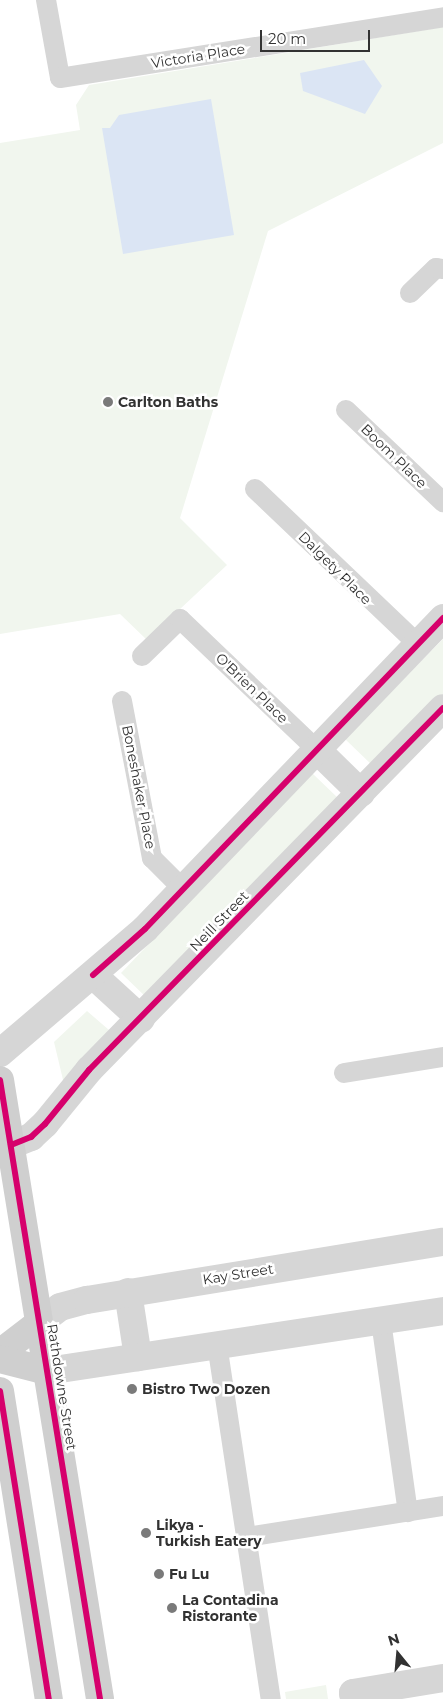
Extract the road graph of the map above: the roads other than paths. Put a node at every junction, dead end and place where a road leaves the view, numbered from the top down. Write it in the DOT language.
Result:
graph roads {
  1 [pos="46,0"];
  2 [pos="443,17"];
  3 [pos="443,270"];
  4 [pos="410,293"];
  5 [pos="346,410"];
  6 [pos="256,489"];
  7 [pos="443,502"];
  8 [pos="443,618"];
  9 [pos="418,644"];
  10 [pos="142,656"];
  11 [pos="122,701"];
  12 [pos="443,708"];
  13 [pos="316,750"];
  14 [pos="361,793"];
  15 [pos="184,890"];
  16 [pos="94,975"];
  17 [pos="141,1019"];
  18 [pos="0,1053"];
  19 [pos="443,1057"];
  20 [pos="344,1073"];
  21 [pos="0,1080"];
  22 [pos="5,1145"];
  23 [pos="443,1242"];
  24 [pos="128,1292"];
  25 [pos="443,1311"];
  26 [pos="381,1320"];
  27 [pos="39,1323"];
  28 [pos="217,1344"];
  29 [pos="0,1353"];
  30 [pos="138,1357"];
  31 [pos="0,1360"];
  32 [pos="47,1371"];
  33 [pos="0,1391"];
  34 [pos="443,1506"];
  35 [pos="408,1512"];
  36 [pos="247,1537"];
  37 [pos="443,1678"];
  38 [pos="49,1699"];
  39 [pos="100,1699"];
  40 [pos="271,1699"];
  41 [pos="354,1699"];
  1 -- 2 [label="lane, Victoria Place"];
  3 -- 4 [label="lane"];
  5 -- 7 [label="lane, Boom Place"];
  6 -- 9 [label="lane, Dalgety Place"];
  8 -- 9 [label="street"];
  9 -- 13 [label="street"];
  10 -- 13 [label="lane, O'Brien Place"];
  11 -- 15 [label="lane, Boneshaker Place"];
  12 -- 14 [label="street, Neill Street"];
  13 -- 14 [label="street, O'Brien Place"];
  13 -- 15 [label="street"];
  14 -- 17 [label="street, Neill Street"];
  15 -- 16 [label="street"];
  16 -- 17 [label="street"];
  16 -- 18 [label="street"];
  17 -- 22 [label="street, Neill Street"];
  19 -- 20 [label="lane"];
  21 -- 22 [label="main road, Rathdowne Street"];
  22 -- 27 [label="main road, Rathdowne Street"];
  23 -- 24 [label="street, Kay Street"];
  24 -- 27 [label="street, Kay Street"];
  24 -- 30 [label="street"];
  25 -- 26 [label="street"];
  26 -- 28 [label="street"];
  26 -- 35 [label="lane"];
  27 -- 29 [label="main road"];
  27 -- 32 [label="main road, Rathdowne Street"];
  28 -- 30 [label="street"];
  28 -- 36 [label="lane"];
  30 -- 32 [label="street"];
  31 -- 32 [label="main road"];
  32 -- 39 [label="main road, Rathdowne Street"];
  33 -- 38 [label="main road"];
  34 -- 35 [label="lane"];
  35 -- 36 [label="lane"];
  36 -- 40 [label="lane"];
  37 -- 41 [label="street"];
}
